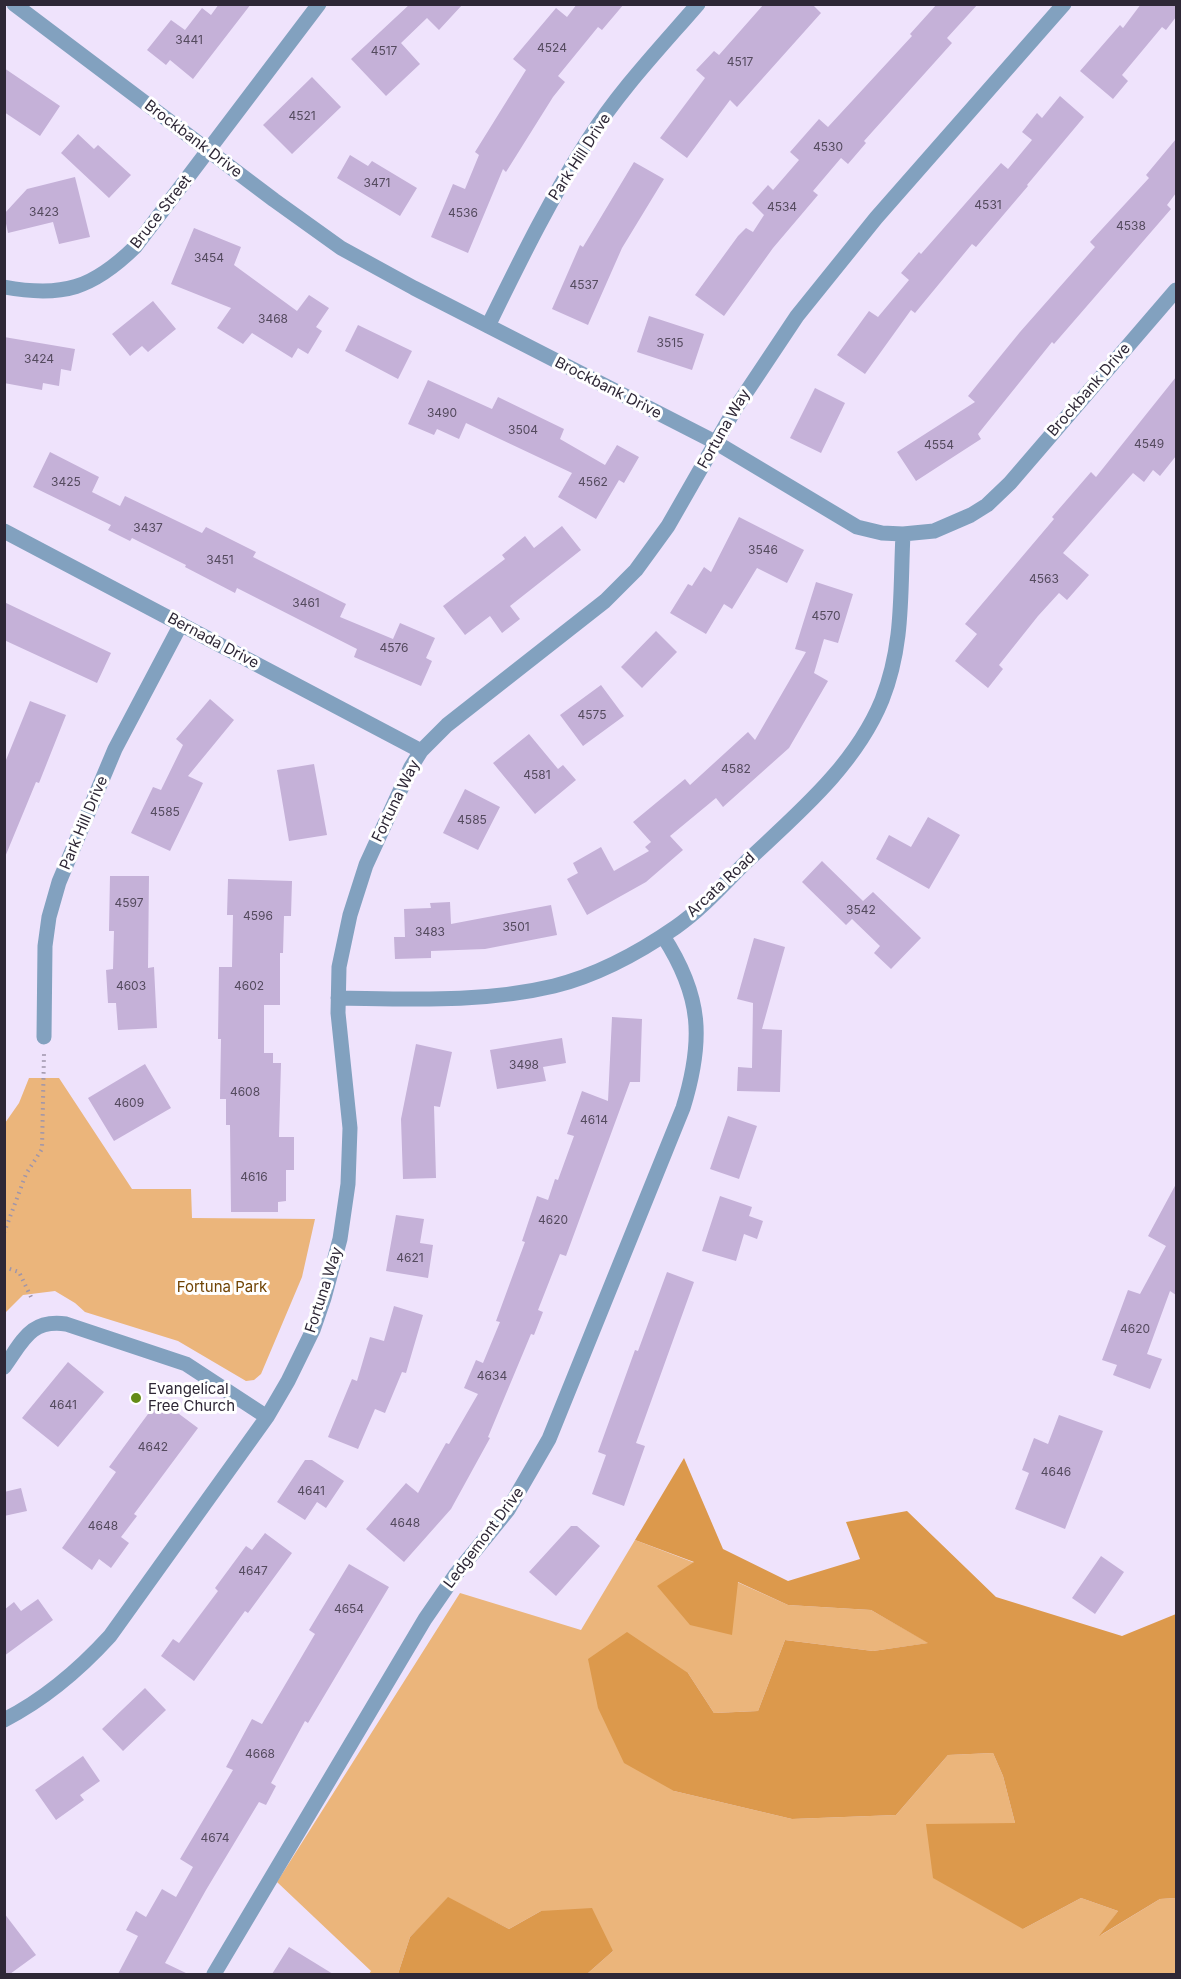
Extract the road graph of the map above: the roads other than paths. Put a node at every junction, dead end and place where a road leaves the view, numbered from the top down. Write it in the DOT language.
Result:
graph roads {
  1 [pos="14,4"];
  2 [pos="319,4"];
  3 [pos="698,4"];
  4 [pos="1064,4"];
  5 [pos="208,150"];
  6 [pos="4,287"];
  7 [pos="1176,290"];
  8 [pos="488,326"];
  9 [pos="715,442"];
  10 [pos="4,531"];
  11 [pos="903,534"];
  12 [pos="181,624"];
  13 [pos="421,751"];
  14 [pos="663,936"];
  15 [pos="338,998"];
  16 [pos="44,1037"];
  17 [pos="4,1367"];
  18 [pos="267,1417"];
  19 [pos="4,1720"];
  20 [pos="214,1974"];
  1 -- 5 [label="street, Brockbank Drive"];
  2 -- 5 [label="street, Bruce Street"];
  3 -- 8 [label="street, Park Hill Drive"];
  4 -- 9 [label="street, Fortuna Way"];
  5 -- 6 [label="street, Bruce Street"];
  5 -- 8 [label="street, Brockbank Drive"];
  7 -- 11 [label="street, Brockbank Drive"];
  8 -- 9 [label="street, Brockbank Drive"];
  9 -- 11 [label="street, Brockbank Drive"];
  9 -- 13 [label="street, Fortuna Way"];
  10 -- 12 [label="street, Bernada Drive"];
  11 -- 14 [label="street, Arcata Road"];
  12 -- 13 [label="street, Bernada Drive"];
  12 -- 16 [label="street, Park Hill Drive"];
  13 -- 15 [label="street, Fortuna Way"];
  14 -- 15 [label="street, Arcata Road"];
  14 -- 20 [label="street, Ledgemont Drive"];
  15 -- 18 [label="street, Fortuna Way"];
  17 -- 18 [label="street"];
  18 -- 19 [label="street, Fortuna Way"];
}
